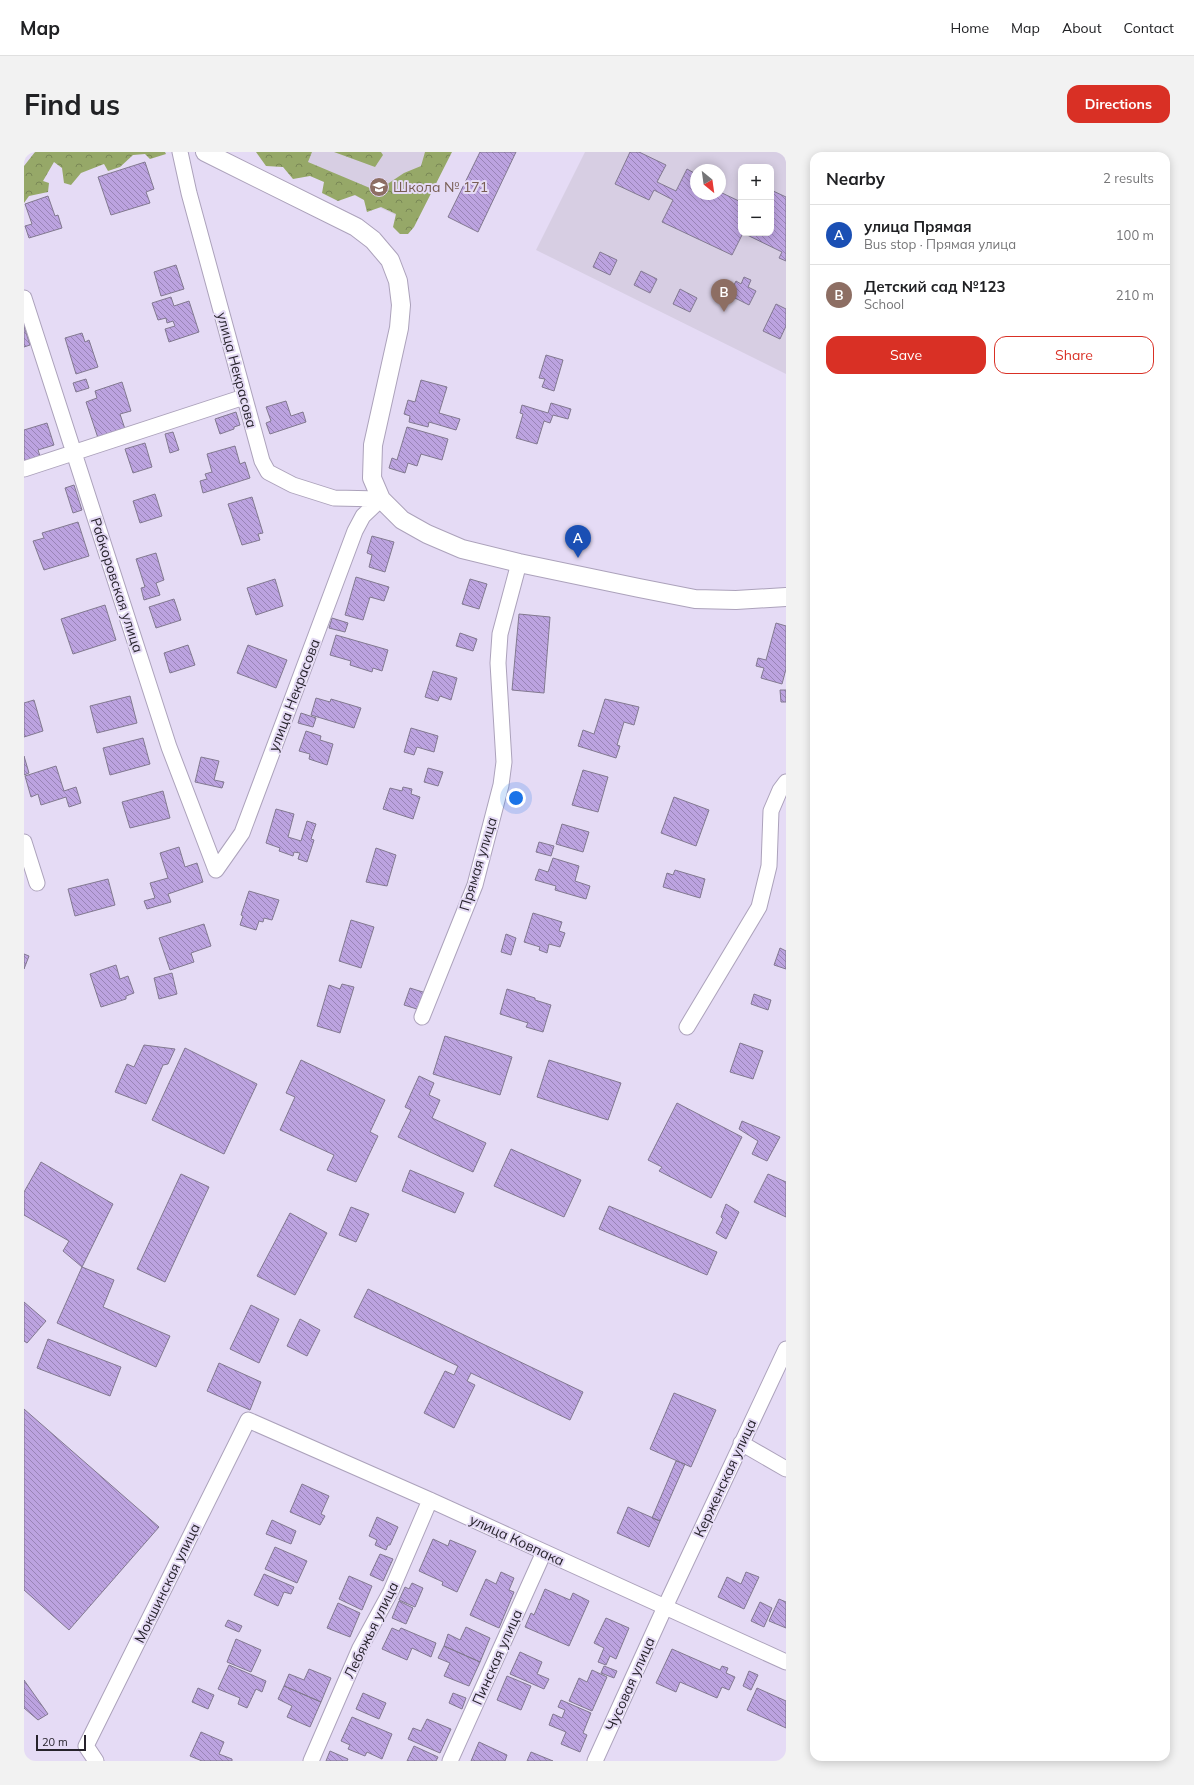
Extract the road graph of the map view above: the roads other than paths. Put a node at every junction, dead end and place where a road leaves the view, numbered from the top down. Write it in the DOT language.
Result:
graph roads {
  1 [pos="180,152"];
  2 [pos="205,152"];
  3 [pos="24,298"];
  4 [pos="244,397"];
  5 [pos="75,451"];
  6 [pos="24,469"];
  7 [pos="381,499"];
  8 [pos="519,564"];
  9 [pos="786,597"];
  10 [pos="786,782"];
  11 [pos="24,842"];
  12 [pos="216,870"];
  13 [pos="38,883"];
  14 [pos="422,1017"];
  15 [pos="687,1027"];
  16 [pos="786,1349"];
  17 [pos="248,1420"];
  18 [pos="741,1443"];
  19 [pos="786,1469"];
  20 [pos="430,1500"];
  21 [pos="544,1552"];
  22 [pos="665,1607"];
  23 [pos="786,1662"];
  24 [pos="96,1761"];
  25 [pos="311,1761"];
  26 [pos="450,1761"];
  27 [pos="595,1761"];
  1 -- 4 [label="street, улица Некрасова"];
  2 -- 7 [label="street"];
  3 -- 5 [label="street, Рабкоровская улица"];
  4 -- 5 [label="street"];
  4 -- 7 [label="street, улица Некрасова"];
  5 -- 6 [label="street"];
  5 -- 12 [label="street, Рабкоровская улица"];
  7 -- 8 [label="street"];
  7 -- 12 [label="street, улица Некрасова"];
  8 -- 9 [label="street"];
  8 -- 14 [label="street, Прямая улица"];
  10 -- 15 [label="street"];
  11 -- 13 [label="street"];
  16 -- 18 [label="street, Керженская улица"];
  17 -- 20 [label="street, улица Ковпака"];
  17 -- 24 [label="street, Мокшинская улица"];
  18 -- 19 [label="street"];
  18 -- 22 [label="street, Керженская улица"];
  20 -- 21 [label="street, улица Ковпака"];
  20 -- 25 [label="street, Лебяжья улица"];
  21 -- 22 [label="street, улица Ковпака"];
  21 -- 26 [label="street, Пинская улица"];
  22 -- 23 [label="street, улица Ковпака"];
  22 -- 27 [label="street, Чусовая улица"];
}
